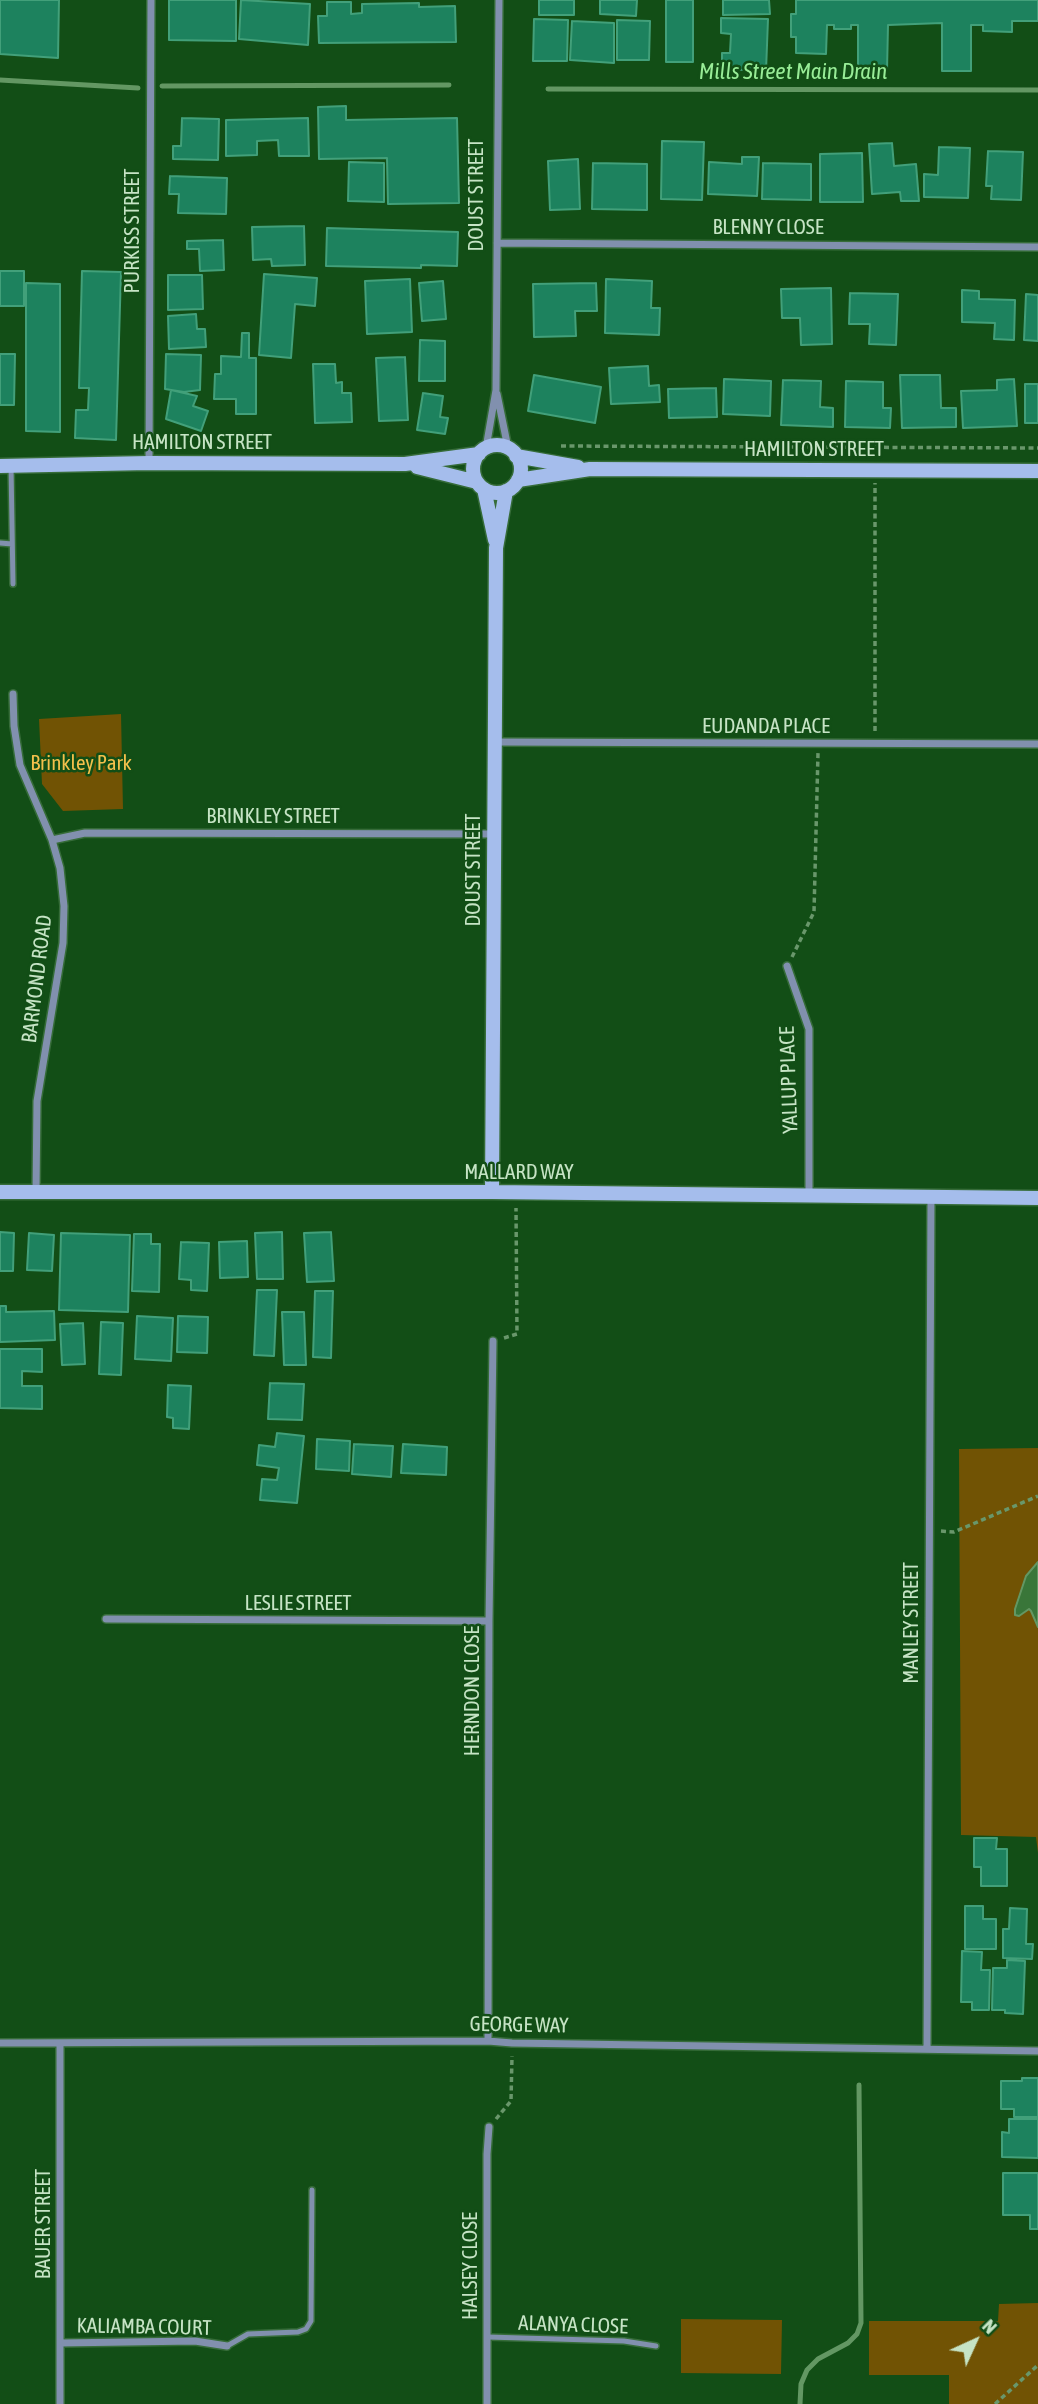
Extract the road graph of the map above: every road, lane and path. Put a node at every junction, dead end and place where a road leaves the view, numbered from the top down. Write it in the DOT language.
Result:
graph roads {
  1 [pos="151,0"];
  2 [pos="499,0"];
  3 [pos="497,243"];
  4 [pos="1038,247"];
  5 [pos="496,390"];
  6 [pos="549,446"];
  7 [pos="1038,448"];
  8 [pos="482,451"];
  9 [pos="512,452"];
  10 [pos="149,463"];
  11 [pos="405,464"];
  12 [pos="5,466"];
  13 [pos="590,469"];
  14 [pos="875,471"];
  15 [pos="1038,471"];
  16 [pos="518,480"];
  17 [pos="480,485"];
  18 [pos="506,491"];
  19 [pos="0,543"];
  20 [pos="12,544"];
  21 [pos="496,548"];
  22 [pos="13,584"];
  23 [pos="13,694"];
  24 [pos="495,742"];
  25 [pos="818,744"];
  26 [pos="875,744"];
  27 [pos="1038,744"];
  28 [pos="495,834"];
  29 [pos="52,840"];
  30 [pos="787,966"];
  31 [pos="0,1192"];
  32 [pos="36,1192"];
  33 [pos="492,1192"];
  34 [pos="516,1192"];
  35 [pos="809,1196"];
  36 [pos="931,1198"];
  37 [pos="1038,1198"];
  38 [pos="493,1341"];
  39 [pos="1038,1496"];
  40 [pos="929,1531"];
  41 [pos="106,1619"];
  42 [pos="489,1621"];
  43 [pos="488,2041"];
  44 [pos="0,2043"];
  45 [pos="512,2043"];
  46 [pos="60,2044"];
  47 [pos="927,2049"];
  48 [pos="1038,2051"];
  49 [pos="489,2127"];
  50 [pos="312,2190"];
  51 [pos="488,2337"];
  52 [pos="60,2343"];
  53 [pos="227,2346"];
  54 [pos="656,2346"];
  55 [pos="1038,2365"];
  56 [pos="60,2404"];
  57 [pos="487,2404"];
  58 [pos="995,2404"];
  1 -- 10 [label="street, PURKISS STREET"];
  2 -- 3 [label="street, DOUST STREET"];
  3 -- 4 [label="street, BLENNY CLOSE"];
  3 -- 5 [label="street, DOUST STREET"];
  5 -- 8 [label="street, DOUST STREET"];
  5 -- 9 [label="street, DOUST STREET"];
  6 -- 7 [label="path"];
  8 -- 9 [label="street"];
  8 -- 11 [label="street, HAMILTON STREET"];
  8 -- 17 [label="street"];
  9 -- 13 [label="street, HAMILTON STREET"];
  9 -- 16 [label="street"];
  10 -- 11 [label="street, HAMILTON STREET"];
  10 -- 12 [label="street, HAMILTON STREET"];
  11 -- 17 [label="street, HAMILTON STREET"];
  12 -- 20 [label="lane"];
  13 -- 14 [label="street, HAMILTON STREET"];
  13 -- 16 [label="street, HAMILTON STREET"];
  14 -- 15 [label="street, HAMILTON STREET"];
  14 -- 26 [label="path"];
  16 -- 18 [label="street"];
  17 -- 18 [label="street"];
  17 -- 21 [label="street, DOUST STREET"];
  18 -- 21 [label="street, DOUST STREET"];
  19 -- 20 [label="lane"];
  20 -- 22 [label="lane"];
  21 -- 24 [label="street, DOUST STREET"];
  23 -- 29 [label="street, BARMOND ROAD"];
  24 -- 25 [label="street, EUDANDA PLACE"];
  24 -- 28 [label="street, DOUST STREET"];
  25 -- 26 [label="street, EUDANDA PLACE"];
  25 -- 30 [label="path"];
  26 -- 27 [label="street, EUDANDA PLACE"];
  28 -- 29 [label="street, BRINKLEY STREET"];
  28 -- 33 [label="street, DOUST STREET"];
  29 -- 32 [label="street, BARMOND ROAD"];
  30 -- 35 [label="street, YALLUP PLACE"];
  31 -- 32 [label="street, MALLARD WAY"];
  32 -- 33 [label="street, MALLARD WAY"];
  33 -- 34 [label="street, MALLARD WAY"];
  34 -- 35 [label="street, MALLARD WAY"];
  34 -- 38 [label="path"];
  35 -- 36 [label="street, MALLARD WAY"];
  36 -- 37 [label="street, MALLARD WAY"];
  36 -- 40 [label="street, MANLEY STREET"];
  38 -- 42 [label="street, HERNDON CLOSE"];
  39 -- 40 [label="path"];
  40 -- 47 [label="street, MANLEY STREET"];
  41 -- 42 [label="street, LESLIE STREET"];
  42 -- 43 [label="street, HERNDON CLOSE"];
  43 -- 45 [label="street, GEORGE WAY"];
  43 -- 46 [label="street, GEORGE WAY"];
  44 -- 46 [label="street, GEORGE WAY"];
  45 -- 47 [label="street, GEORGE WAY"];
  45 -- 49 [label="path"];
  46 -- 52 [label="street, BAUER STREET"];
  47 -- 48 [label="street, GEORGE WAY"];
  49 -- 51 [label="street, HALSEY CLOSE"];
  50 -- 53 [label="lane"];
  51 -- 54 [label="lane, ALANYA CLOSE"];
  51 -- 57 [label="street, HALSEY CLOSE"];
  52 -- 53 [label="street, KALIAMBA COURT"];
  52 -- 56 [label="street, BAUER STREET"];
  55 -- 58 [label="path"];
}
